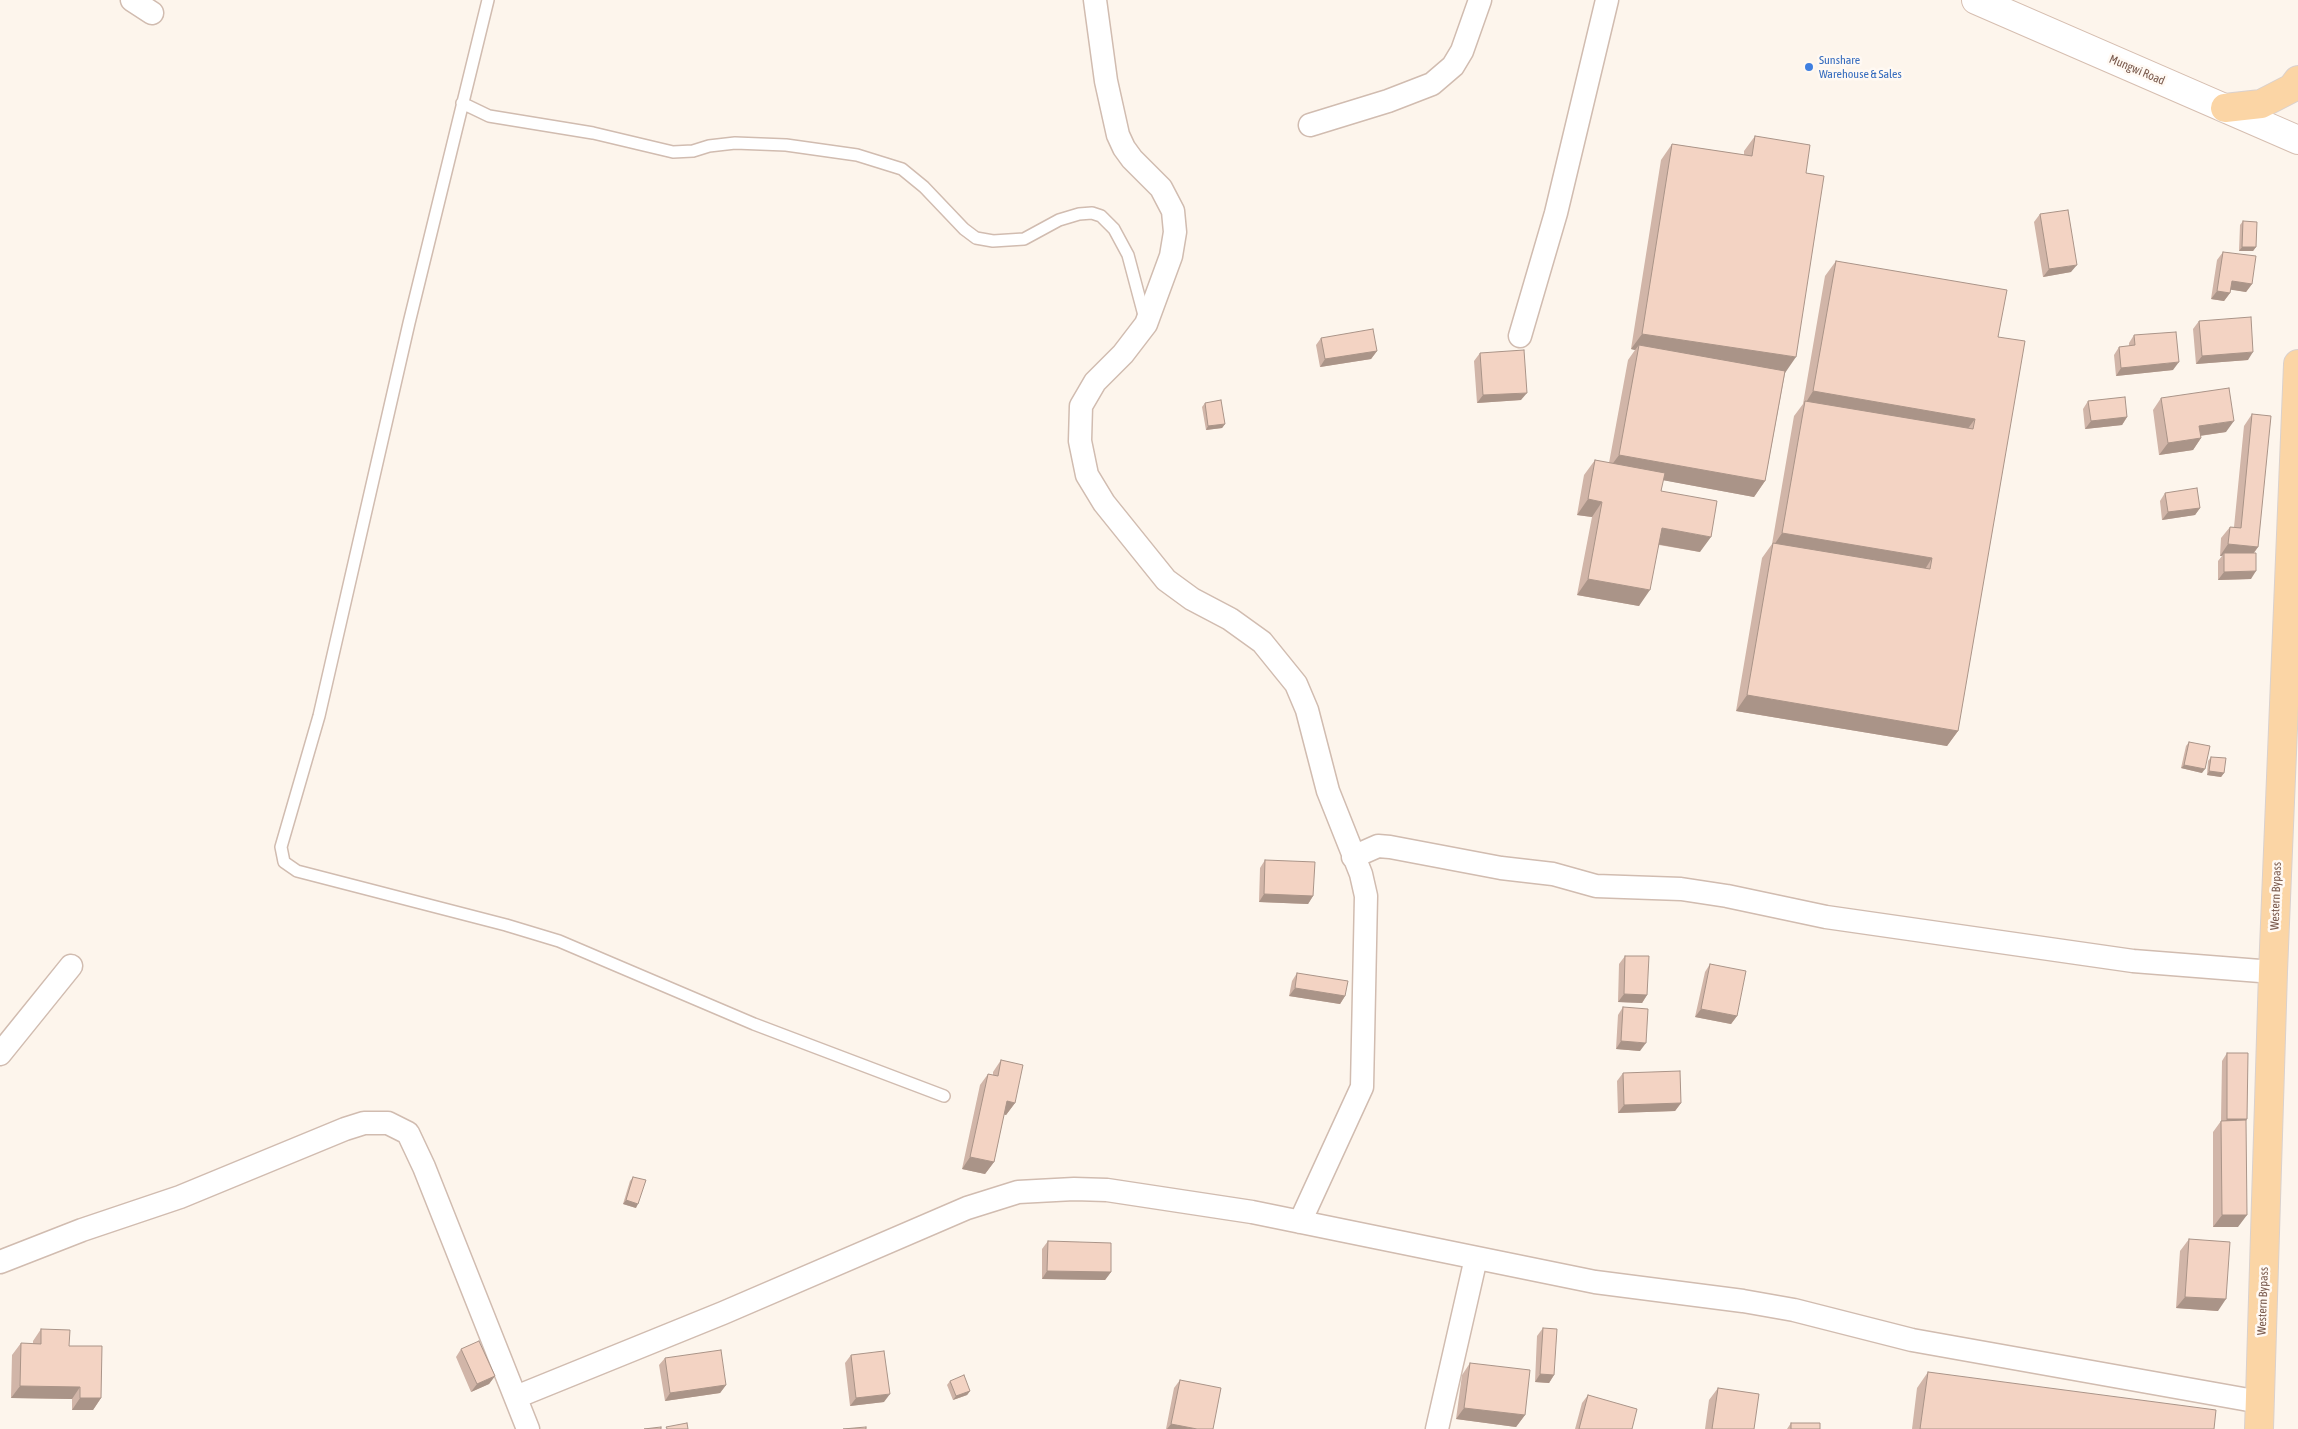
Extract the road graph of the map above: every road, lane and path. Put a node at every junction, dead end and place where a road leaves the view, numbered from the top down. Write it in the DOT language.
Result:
graph roads {
  1 [pos="132,0"];
  2 [pos="488,0"];
  3 [pos="1095,0"];
  4 [pos="1480,0"];
  5 [pos="1607,0"];
  6 [pos="1976,0"];
  7 [pos="152,13"];
  8 [pos="2298,80"];
  9 [pos="462,103"];
  10 [pos="2225,108"];
  11 [pos="1310,125"];
  12 [pos="2298,140"];
  13 [pos="1146,324"];
  14 [pos="1520,336"];
  15 [pos="2298,364"];
  16 [pos="1353,857"];
  17 [pos="71,966"];
  18 [pos="2273,972"];
  19 [pos="0,1054"];
  20 [pos="944,1096"];
  21 [pos="1300,1222"];
  22 [pos="1476,1258"];
  23 [pos="0,1262"];
  24 [pos="516,1397"];
  25 [pos="2260,1402"];
  26 [pos="528,1429"];
  27 [pos="1438,1429"];
  28 [pos="2259,1429"];
  1 -- 7 [label="street"];
  2 -- 9 [label="lane"];
  3 -- 13 [label="street"];
  4 -- 11 [label="street"];
  5 -- 14 [label="street"];
  6 -- 10 [label="street, Mungwi Road"];
  8 -- 10 [label="main road"];
  9 -- 13 [label="lane"];
  9 -- 20 [label="lane"];
  10 -- 12 [label="street, Mungwi Road"];
  13 -- 16 [label="street"];
  15 -- 18 [label="main road, Western Bypass"];
  16 -- 18 [label="street"];
  16 -- 21 [label="street"];
  17 -- 19 [label="street"];
  18 -- 25 [label="main road, Western Bypass"];
  21 -- 22 [label="street"];
  21 -- 24 [label="street"];
  22 -- 25 [label="street"];
  22 -- 27 [label="street"];
  23 -- 24 [label="street"];
  24 -- 26 [label="street"];
  25 -- 28 [label="main road, Western Bypass"];
}
